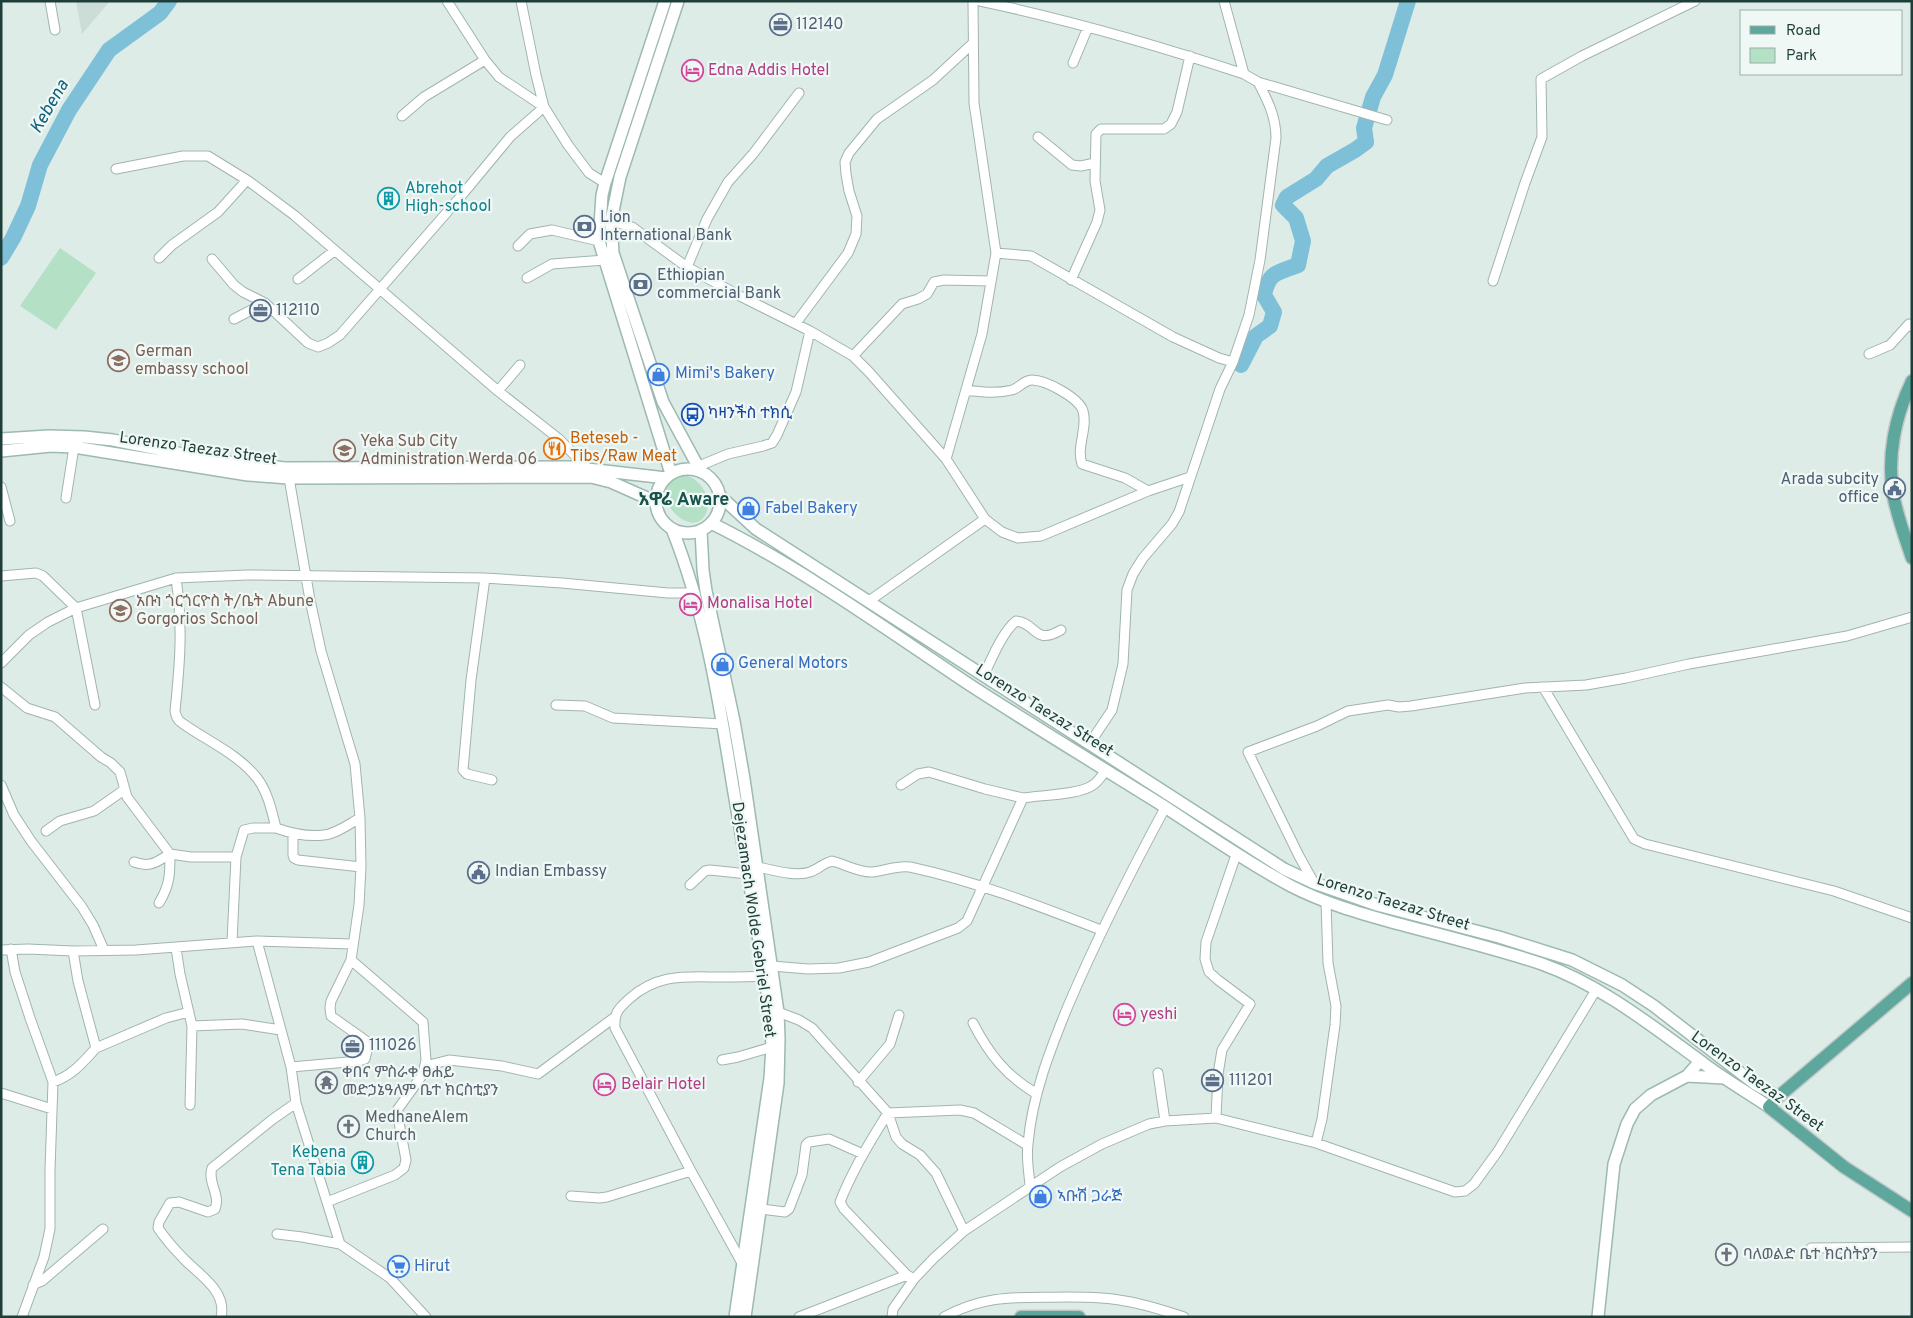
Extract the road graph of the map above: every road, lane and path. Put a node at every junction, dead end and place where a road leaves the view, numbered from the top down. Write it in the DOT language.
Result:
graph roads {
  1 [pos="50,1"];
  2 [pos="447,1"];
  3 [pos="521,1"];
  4 [pos="665,1"];
  5 [pos="678,1"];
  6 [pos="973,1"];
  7 [pos="980,1"];
  8 [pos="1224,1"];
  9 [pos="1695,1"];
  10 [pos="1088,27"];
  11 [pos="54,30"];
  12 [pos="972,44"];
  13 [pos="1190,56"];
  14 [pos="485,60"];
  15 [pos="1073,63"];
  16 [pos="1244,74"];
  17 [pos="1258,82"];
  18 [pos="798,94"];
  19 [pos="544,107"];
  20 [pos="402,116"];
  21 [pos="1387,120"];
  22 [pos="1038,137"];
  23 [pos="1095,163"];
  24 [pos="116,169"];
  25 [pos="247,180"];
  26 [pos="605,183"];
  27 [pos="611,221"];
  28 [pos="599,241"];
  29 [pos="518,246"];
  30 [pos="334,251"];
  31 [pos="996,253"];
  32 [pos="159,258"];
  33 [pos="212,259"];
  34 [pos="605,260"];
  35 [pos="687,267"];
  36 [pos="527,278"];
  37 [pos="298,280"];
  38 [pos="1071,280"];
  39 [pos="991,281"];
  40 [pos="1492,281"];
  41 [pos="379,289"];
  42 [pos="265,303"];
  43 [pos="234,319"];
  44 [pos="796,323"];
  45 [pos="1912,327"];
  46 [pos="810,331"];
  47 [pos="1869,354"];
  48 [pos="853,356"];
  49 [pos="1233,362"];
  50 [pos="520,365"];
  51 [pos="1912,381"];
  52 [pos="966,390"];
  53 [pos="498,391"];
  54 [pos="1,439"];
  55 [pos="74,447"];
  56 [pos="1,451"];
  57 [pos="946,459"];
  58 [pos="587,468"];
  59 [pos="700,469"];
  60 [pos="328,473"];
  61 [pos="668,476"];
  62 [pos="1190,477"];
  63 [pos="289,478"];
  64 [pos="1,487"];
  65 [pos="1148,491"];
  66 [pos="719,495"];
  67 [pos="66,498"];
  68 [pos="656,502"];
  69 [pos="985,519"];
  70 [pos="10,521"];
  71 [pos="711,523"];
  72 [pos="672,529"];
  73 [pos="701,530"];
  74 [pos="1912,558"];
  75 [pos="1,576"];
  76 [pos="307,576"];
  77 [pos="176,578"];
  78 [pos="484,578"];
  79 [pos="695,593"];
  80 [pos="869,601"];
  81 [pos="76,608"];
  82 [pos="1912,617"];
  83 [pos="1061,630"];
  84 [pos="1,663"];
  85 [pos="984,676"];
  86 [pos="1,687"];
  87 [pos="1543,687"];
  88 [pos="95,705"];
  89 [pos="556,705"];
  90 [pos="1052,718"];
  91 [pos="723,724"];
  92 [pos="1044,730"];
  93 [pos="1090,744"];
  94 [pos="1106,770"];
  95 [pos="492,780"];
  96 [pos="1,785"];
  97 [pos="901,785"];
  98 [pos="124,790"];
  99 [pos="1023,798"];
  100 [pos="1165,808"];
  101 [pos="360,818"];
  102 [pos="276,828"];
  103 [pos="46,831"];
  104 [pos="293,833"];
  105 [pos="170,854"];
  106 [pos="1236,855"];
  107 [pos="236,857"];
  108 [pos="134,862"];
  109 [pos="362,867"];
  110 [pos="753,870"];
  111 [pos="1314,883"];
  112 [pos="690,885"];
  113 [pos="982,887"];
  114 [pos="1326,902"];
  115 [pos="159,903"];
  116 [pos="1912,918"];
  117 [pos="1101,930"];
  118 [pos="256,941"];
  119 [pos="232,942"];
  120 [pos="352,944"];
  121 [pos="176,948"];
  122 [pos="6,950"];
  123 [pos="104,950"];
  124 [pos="73,951"];
  125 [pos="351,960"];
  126 [pos="772,966"];
  127 [pos="764,976"];
  128 [pos="1912,983"];
  129 [pos="1596,990"];
  130 [pos="189,1012"];
  131 [pos="778,1012"];
  132 [pos="899,1015"];
  133 [pos="615,1017"];
  134 [pos="973,1023"];
  135 [pos="192,1026"];
  136 [pos="281,1030"];
  137 [pos="772,1047"];
  138 [pos="96,1048"];
  139 [pos="722,1060"];
  140 [pos="1700,1061"];
  141 [pos="425,1066"];
  142 [pos="291,1067"];
  143 [pos="1158,1074"];
  144 [pos="1687,1076"];
  145 [pos="1724,1078"];
  146 [pos="53,1082"];
  147 [pos="858,1082"];
  148 [pos="1,1093"];
  149 [pos="1037,1094"];
  150 [pos="1773,1102"];
  151 [pos="296,1103"];
  152 [pos="190,1105"];
  153 [pos="52,1109"];
  154 [pos="888,1114"];
  155 [pos="1216,1118"];
  156 [pos="1165,1121"];
  157 [pos="1316,1143"];
  158 [pos="1028,1145"];
  159 [pos="863,1154"];
  160 [pos="691,1171"];
  161 [pos="1030,1186"];
  162 [pos="571,1196"];
  163 [pos="327,1202"];
  164 [pos="760,1209"];
  165 [pos="1912,1211"];
  166 [pos="103,1229"];
  167 [pos="964,1231"];
  168 [pos="277,1234"];
  169 [pos="340,1244"];
  170 [pos="1912,1247"];
  171 [pos="1811,1248"];
  172 [pos="742,1263"];
  173 [pos="911,1277"];
  174 [pos="33,1285"];
  175 [pos="20,1316"];
  176 [pos="221,1317"];
  177 [pos="426,1317"];
  178 [pos="735,1317"];
  179 [pos="745,1317"];
  180 [pos="799,1317"];
  181 [pos="892,1317"];
  182 [pos="944,1317"];
  183 [pos="1021,1317"];
  184 [pos="1079,1317"];
  185 [pos="1184,1317"];
  186 [pos="1598,1317"];
  1 -- 11 [label="street"];
  2 -- 14 [label="street"];
  3 -- 19 [label="street"];
  4 -- 26 [label="main road"];
  5 -- 27 [label="main road"];
  6 -- 12 [label="street"];
  7 -- 10 [label="street"];
  8 -- 16 [label="street"];
  9 -- 40 [label="street"];
  10 -- 13 [label="street"];
  10 -- 15 [label="street"];
  12 -- 31 [label="street"];
  12 -- 44 [label="street"];
  13 -- 16 [label="street"];
  13 -- 23 [label="street"];
  14 -- 19 [label="street"];
  14 -- 20 [label="street"];
  16 -- 17 [label="street"];
  17 -- 21 [label="street"];
  17 -- 49 [label="street"];
  18 -- 35 [label="street"];
  19 -- 26 [label="street"];
  19 -- 41 [label="street"];
  22 -- 23 [label="street"];
  23 -- 38 [label="street"];
  24 -- 25 [label="street"];
  25 -- 30 [label="street"];
  25 -- 32 [label="street"];
  26 -- 28 [label="main road"];
  27 -- 35 [label="street"];
  27 -- 59 [label="main road"];
  28 -- 29 [label="street"];
  28 -- 34 [label="main road"];
  30 -- 37 [label="street"];
  30 -- 41 [label="street"];
  31 -- 38 [label="street"];
  31 -- 39 [label="street"];
  33 -- 42 [label="street"];
  34 -- 36 [label="street"];
  34 -- 61 [label="main road"];
  35 -- 44 [label="street"];
  38 -- 49 [label="street"];
  39 -- 48 [label="street"];
  39 -- 52 [label="street"];
  41 -- 42 [label="street"];
  41 -- 53 [label="street"];
  42 -- 43 [label="street"];
  44 -- 46 [label="street"];
  45 -- 47 [label="street"];
  46 -- 48 [label="street"];
  46 -- 59 [label="street"];
  48 -- 57 [label="street"];
  49 -- 62 [label="street"];
  50 -- 53 [label="street"];
  51 -- 74 [label="main road"];
  52 -- 57 [label="street"];
  52 -- 65 [label="street"];
  53 -- 58 [label="street"];
  54 -- 60 [label="main road"];
  55 -- 56 [label="main road, Lorenzo Taezaz Street"];
  55 -- 63 [label="main road, Lorenzo Taezaz Street"];
  55 -- 67 [label="street"];
  57 -- 69 [label="street"];
  58 -- 60 [label="main road"];
  58 -- 61 [label="main road"];
  59 -- 61 [label="main road"];
  59 -- 66 [label="main road"];
  60 -- 63 [label="main road, Lorenzo Taezaz Street"];
  60 -- 68 [label="main road, Lorenzo Taezaz Street"];
  61 -- 68 [label="main road"];
  62 -- 65 [label="street"];
  62 -- 93 [label="street"];
  63 -- 76 [label="street"];
  64 -- 70 [label="street"];
  65 -- 69 [label="street"];
  66 -- 71 [label="main road"];
  66 -- 80 [label="main road, Lorenzo Taezaz Street"];
  68 -- 72 [label="main road"];
  69 -- 80 [label="street"];
  71 -- 73 [label="main road"];
  71 -- 92 [label="main road, Lorenzo Taezaz Street"];
  72 -- 73 [label="main road"];
  72 -- 79 [label="main road, Dejezamach Wolde Gebriel Street"];
  73 -- 110 [label="main road, Dejezamach Wolde Gebriel Street"];
  75 -- 81 [label="street"];
  76 -- 77 [label="street"];
  76 -- 78 [label="street"];
  76 -- 101 [label="street"];
  77 -- 81 [label="street"];
  77 -- 102 [label="street"];
  78 -- 79 [label="street"];
  78 -- 95 [label="street"];
  79 -- 91 [label="main road, Dejezamach Wolde Gebriel Street"];
  80 -- 85 [label="main road, Lorenzo Taezaz Street"];
  81 -- 84 [label="street"];
  81 -- 88 [label="street"];
  82 -- 87 [label="street"];
  83 -- 85 [label="street"];
  85 -- 90 [label="main road, Lorenzo Taezaz Street"];
  86 -- 98 [label="street"];
  87 -- 111 [label="street"];
  87 -- 116 [label="street"];
  89 -- 91 [label="street"];
  90 -- 92 [label="main road"];
  90 -- 93 [label="main road, Lorenzo Taezaz Street"];
  91 -- 110 [label="main road, Dejezamach Wolde Gebriel Street"];
  92 -- 94 [label="main road, Lorenzo Taezaz Street"];
  93 -- 111 [label="main road, Lorenzo Taezaz Street"];
  94 -- 99 [label="street"];
  94 -- 100 [label="main road, Lorenzo Taezaz Street"];
  96 -- 123 [label="street"];
  97 -- 99 [label="street"];
  98 -- 103 [label="street"];
  98 -- 105 [label="street"];
  99 -- 113 [label="street"];
  100 -- 106 [label="main road, Lorenzo Taezaz Street"];
  100 -- 117 [label="street"];
  101 -- 104 [label="street"];
  101 -- 109 [label="street"];
  102 -- 104 [label="street"];
  102 -- 107 [label="street"];
  104 -- 109 [label="street"];
  105 -- 107 [label="street"];
  105 -- 108 [label="street"];
  105 -- 115 [label="street"];
  106 -- 114 [label="main road, Lorenzo Taezaz Street"];
  106 -- 155 [label="street"];
  107 -- 119 [label="street"];
  109 -- 120 [label="street"];
  110 -- 112 [label="street"];
  110 -- 113 [label="street"];
  110 -- 126 [label="main road, Dejezamach Wolde Gebriel Street"];
  110 -- 127 [label="main road, Dejezamach Wolde Gebriel Street"];
  111 -- 150 [label="main road, Lorenzo Taezaz Street"];
  113 -- 117 [label="street"];
  113 -- 126 [label="street"];
  114 -- 129 [label="main road, Lorenzo Taezaz Street"];
  114 -- 157 [label="street"];
  117 -- 149 [label="street"];
  118 -- 119 [label="street"];
  118 -- 120 [label="street"];
  118 -- 136 [label="street"];
  119 -- 121 [label="street"];
  120 -- 125 [label="street"];
  121 -- 123 [label="street"];
  121 -- 130 [label="street"];
  122 -- 124 [label="street"];
  122 -- 146 [label="street"];
  123 -- 124 [label="street"];
  124 -- 138 [label="street"];
  125 -- 141 [label="street"];
  125 -- 142 [label="street"];
  126 -- 131 [label="main road, Dejezamach Wolde Gebriel Street"];
  127 -- 133 [label="street"];
  127 -- 137 [label="main road, Dejezamach Wolde Gebriel Street"];
  128 -- 150 [label="main road"];
  129 -- 140 [label="main road, Lorenzo Taezaz Street"];
  129 -- 157 [label="street"];
  130 -- 135 [label="street"];
  130 -- 138 [label="street"];
  131 -- 147 [label="street"];
  131 -- 164 [label="main road, Dejezamach Wolde Gebriel Street"];
  132 -- 147 [label="street"];
  133 -- 141 [label="street"];
  133 -- 160 [label="street"];
  134 -- 149 [label="street"];
  135 -- 136 [label="street"];
  135 -- 152 [label="street"];
  136 -- 142 [label="street"];
  137 -- 139 [label="street"];
  137 -- 172 [label="main road, Dejezamach Wolde Gebriel Street"];
  138 -- 146 [label="street"];
  140 -- 144 [label="main road"];
  140 -- 145 [label="main road, Lorenzo Taezaz Street"];
  141 -- 163 [label="street"];
  142 -- 151 [label="street"];
  143 -- 156 [label="street"];
  144 -- 145 [label="main road"];
  144 -- 186 [label="main road"];
  145 -- 150 [label="main road, Lorenzo Taezaz Street"];
  146 -- 153 [label="street"];
  147 -- 154 [label="street"];
  148 -- 153 [label="street"];
  149 -- 158 [label="street"];
  150 -- 165 [label="main road, Lorenzo Taezaz Street"];
  151 -- 163 [label="street"];
  151 -- 176 [label="street"];
  153 -- 174 [label="street"];
  154 -- 158 [label="street"];
  154 -- 159 [label="street"];
  154 -- 167 [label="street"];
  155 -- 156 [label="street"];
  155 -- 157 [label="street"];
  156 -- 161 [label="street"];
  158 -- 161 [label="street"];
  159 -- 164 [label="street"];
  159 -- 173 [label="street"];
  160 -- 162 [label="street"];
  160 -- 172 [label="street"];
  161 -- 167 [label="street"];
  163 -- 169 [label="street"];
  164 -- 179 [label="main road, Dejezamach Wolde Gebriel Street"];
  166 -- 174 [label="street"];
  167 -- 173 [label="street"];
  168 -- 169 [label="street"];
  169 -- 177 [label="street"];
  170 -- 171 [label="street"];
  172 -- 178 [label="main road, Dejezamach Wolde Gebriel Street"];
  173 -- 180 [label="street"];
  173 -- 181 [label="street"];
  174 -- 175 [label="street"];
  182 -- 185 [label="street"];
  183 -- 184 [label="main road"];
}
